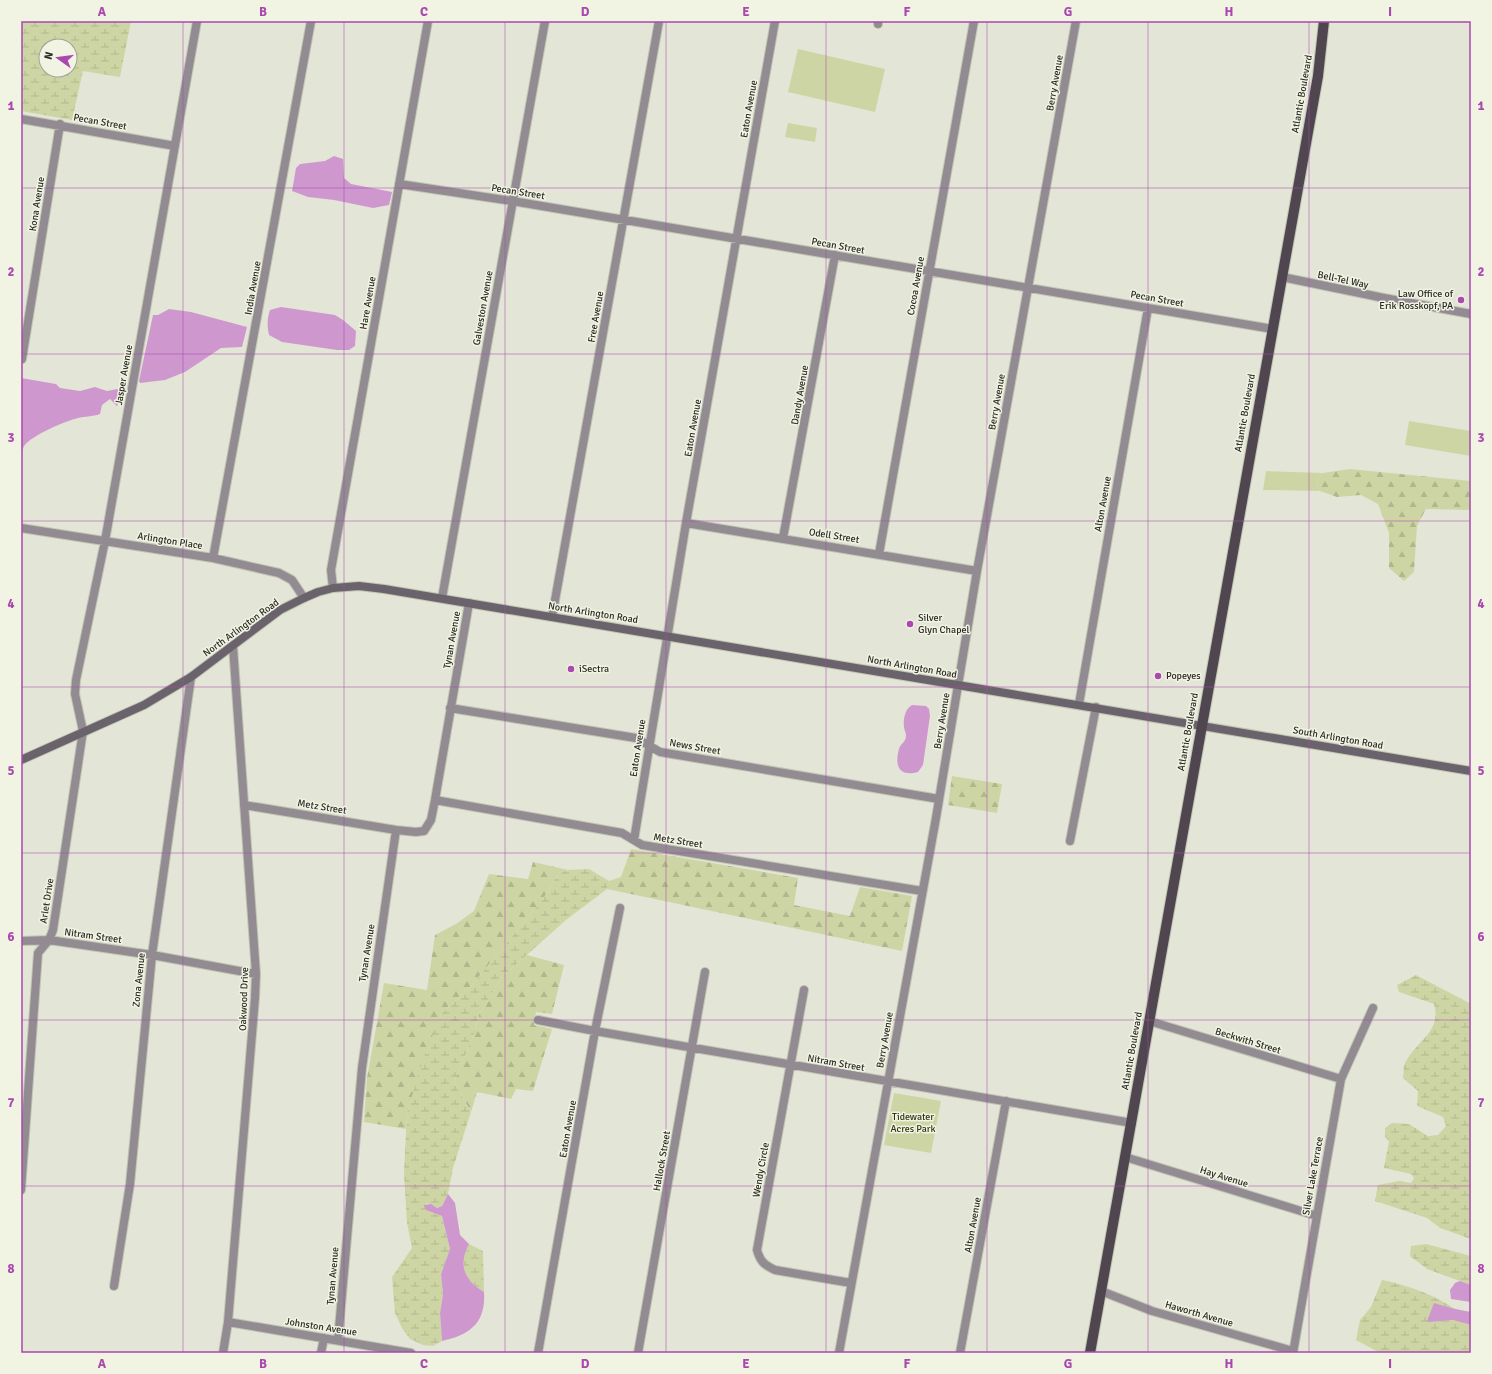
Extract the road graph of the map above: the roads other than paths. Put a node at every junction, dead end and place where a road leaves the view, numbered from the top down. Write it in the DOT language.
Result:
graph roads {
  1 [pos="197,21"];
  2 [pos="311,21"];
  3 [pos="428,21"];
  4 [pos="545,21"];
  5 [pos="659,21"];
  6 [pos="775,21"];
  7 [pos="974,21"];
  8 [pos="1076,21"];
  9 [pos="1324,21"];
  10 [pos="21,118"];
  11 [pos="60,124"];
  12 [pos="175,146"];
  13 [pos="399,184"];
  14 [pos="512,201"];
  15 [pos="623,221"];
  16 [pos="737,239"];
  17 [pos="835,255"];
  18 [pos="929,271"];
  19 [pos="1282,277"];
  20 [pos="1028,288"];
  21 [pos="1148,308"];
  22 [pos="1471,314"];
  23 [pos="1273,329"];
  24 [pos="22,358"];
  25 [pos="686,523"];
  26 [pos="21,528"];
  27 [pos="783,538"];
  28 [pos="105,541"];
  29 [pos="879,554"];
  30 [pos="213,558"];
  31 [pos="977,571"];
  32 [pos="333,588"];
  33 [pos="304,598"];
  34 [pos="442,598"];
  35 [pos="469,603"];
  36 [pos="552,617"];
  37 [pos="667,636"];
  38 [pos="233,646"];
  39 [pos="191,677"];
  40 [pos="958,685"];
  41 [pos="1078,704"];
  42 [pos="1096,707"];
  43 [pos="450,708"];
  44 [pos="1202,725"];
  45 [pos="83,731"];
  46 [pos="648,744"];
  47 [pos="21,760"];
  48 [pos="1471,771"];
  49 [pos="939,799"];
  50 [pos="435,800"];
  51 [pos="244,805"];
  52 [pos="396,830"];
  53 [pos="634,840"];
  54 [pos="1070,841"];
  55 [pos="922,891"];
  56 [pos="620,908"];
  57 [pos="49,940"];
  58 [pos="21,941"];
  59 [pos="152,955"];
  60 [pos="705,972"];
  61 [pos="256,974"];
  62 [pos="804,990"];
  63 [pos="1373,1008"];
  64 [pos="538,1020"];
  65 [pos="1149,1021"];
  66 [pos="595,1031"];
  67 [pos="692,1048"];
  68 [pos="790,1065"];
  69 [pos="1341,1080"];
  70 [pos="888,1082"];
  71 [pos="1006,1101"];
  72 [pos="1132,1123"];
  73 [pos="1125,1157"];
  74 [pos="21,1190"];
  75 [pos="1316,1216"];
  76 [pos="851,1284"];
  77 [pos="114,1286"];
  78 [pos="1101,1291"];
  79 [pos="228,1322"];
  80 [pos="324,1338"];
  81 [pos="338,1340"];
  82 [pos="1293,1352"];
  83 [pos="223,1353"];
  84 [pos="321,1353"];
  85 [pos="411,1353"];
  86 [pos="538,1353"];
  87 [pos="638,1353"];
  88 [pos="839,1353"];
  89 [pos="960,1353"];
  90 [pos="1090,1353"];
  1 -- 12 [label="street, Jasper Avenue"];
  2 -- 30 [label="street, India Avenue"];
  3 -- 13 [label="street, Hare Avenue"];
  4 -- 14 [label="street, Galveston Avenue"];
  5 -- 15 [label="street, Free Avenue"];
  6 -- 16 [label="street, Eaton Avenue"];
  7 -- 18 [label="street, Cocoa Avenue"];
  8 -- 20 [label="street, Berry Avenue"];
  9 -- 19 [label="main road, Atlantic Boulevard"];
  10 -- 11 [label="street, Pecan Street"];
  11 -- 12 [label="street, Pecan Street"];
  11 -- 24 [label="street, Kona Avenue"];
  12 -- 28 [label="street, Jasper Avenue"];
  13 -- 14 [label="street, Pecan Street"];
  13 -- 32 [label="street, Hare Avenue"];
  14 -- 15 [label="street, Pecan Street"];
  14 -- 34 [label="street, Galveston Avenue"];
  15 -- 16 [label="street, Pecan Street"];
  15 -- 36 [label="street, Free Avenue"];
  16 -- 17 [label="street, Pecan Street"];
  16 -- 25 [label="street, Eaton Avenue"];
  17 -- 18 [label="street, Pecan Street"];
  17 -- 27 [label="street, Dandy Avenue"];
  18 -- 20 [label="street, Pecan Street"];
  18 -- 29 [label="street, Cocoa Avenue"];
  19 -- 22 [label="street, Bell-Tel Way"];
  19 -- 23 [label="main road, Atlantic Boulevard"];
  20 -- 21 [label="street, Pecan Street"];
  20 -- 31 [label="street, Berry Avenue"];
  21 -- 23 [label="street, Pecan Street"];
  21 -- 41 [label="street, Alton Avenue"];
  23 -- 44 [label="main road, Atlantic Boulevard"];
  25 -- 27 [label="street, Odell Street"];
  25 -- 37 [label="street, Eaton Avenue"];
  26 -- 28 [label="street, Arlington Place"];
  27 -- 29 [label="street, Odell Street"];
  28 -- 30 [label="street, Arlington Place"];
  28 -- 45 [label="street, Jasper Avenue"];
  29 -- 31 [label="street, Odell Street"];
  30 -- 33 [label="street, Arlington Place"];
  31 -- 40 [label="street, Berry Avenue"];
  32 -- 33 [label="main road, North Arlington Road"];
  32 -- 34 [label="main road, North Arlington Road"];
  33 -- 38 [label="main road, North Arlington Road"];
  34 -- 35 [label="main road, North Arlington Road"];
  35 -- 36 [label="main road, North Arlington Road"];
  35 -- 43 [label="street, Tynan Avenue"];
  36 -- 37 [label="main road, North Arlington Road"];
  37 -- 40 [label="main road, North Arlington Road"];
  37 -- 46 [label="street, Eaton Avenue"];
  38 -- 39 [label="main road, North Arlington Road"];
  38 -- 51 [label="street, Oakwood Drive"];
  39 -- 45 [label="main road, North Arlington Road"];
  39 -- 59 [label="street, Zona Avenue"];
  40 -- 41 [label="main road, North Arlington Road"];
  40 -- 49 [label="street, Berry Avenue"];
  41 -- 42 [label="main road, North Arlington Road"];
  42 -- 44 [label="main road, North Arlington Road"];
  42 -- 54 [label="street"];
  43 -- 46 [label="street, News Street"];
  43 -- 50 [label="street, Tynan Avenue"];
  44 -- 48 [label="main road, South Arlington Road"];
  44 -- 65 [label="main road, Atlantic Boulevard"];
  45 -- 47 [label="main road, North Arlington Road"];
  45 -- 57 [label="street, Arlet Drive"];
  46 -- 49 [label="street, News Street"];
  46 -- 53 [label="street, Eaton Avenue"];
  49 -- 55 [label="street, Berry Avenue"];
  50 -- 52 [label="street, Tynan Avenue"];
  50 -- 53 [label="street, Metz Street"];
  51 -- 52 [label="street, Metz Street"];
  51 -- 61 [label="street, Oakwood Drive"];
  52 -- 81 [label="street, Tynan Avenue"];
  53 -- 55 [label="street, Metz Street"];
  55 -- 70 [label="street, Berry Avenue"];
  56 -- 66 [label="street, Eaton Avenue"];
  57 -- 58 [label="street, Nitram Street"];
  57 -- 59 [label="street, Nitram Street"];
  57 -- 74 [label="street, Arlet Drive"];
  59 -- 61 [label="street, Nitram Street"];
  59 -- 77 [label="street, Zona Avenue"];
  60 -- 67 [label="street, Hallock Street"];
  61 -- 79 [label="street, Oakwood Drive"];
  62 -- 68 [label="street, Wendy Circle"];
  63 -- 69 [label="street, Silver Lake Terrace"];
  64 -- 66 [label="street, Nitram Street"];
  65 -- 69 [label="street, Beckwith Street"];
  65 -- 72 [label="main road, Atlantic Boulevard"];
  66 -- 67 [label="street, Nitram Street"];
  66 -- 86 [label="street, Eaton Avenue"];
  67 -- 68 [label="street, Nitram Street"];
  67 -- 87 [label="street, Hallock Street"];
  68 -- 70 [label="street, Nitram Street"];
  68 -- 76 [label="street, Wendy Circle"];
  69 -- 75 [label="street, Silver Lake Terrace"];
  70 -- 71 [label="street, Nitram Street"];
  70 -- 76 [label="street, Berry Avenue"];
  71 -- 72 [label="street, Nitram Street"];
  71 -- 89 [label="street, Alton Avenue"];
  72 -- 73 [label="main road, Atlantic Boulevard"];
  73 -- 75 [label="street, Hay Avenue"];
  73 -- 78 [label="main road, Atlantic Boulevard"];
  75 -- 82 [label="street, Silver Lake Terrace"];
  76 -- 88 [label="street, Berry Avenue"];
  78 -- 82 [label="street, Haworth Avenue"];
  78 -- 90 [label="main road, Atlantic Boulevard"];
  79 -- 80 [label="street, Johnston Avenue"];
  79 -- 83 [label="street, Oakwood Drive"];
  80 -- 81 [label="street, Johnston Avenue"];
  80 -- 84 [label="street"];
  81 -- 85 [label="street, Johnston Avenue"];
}
